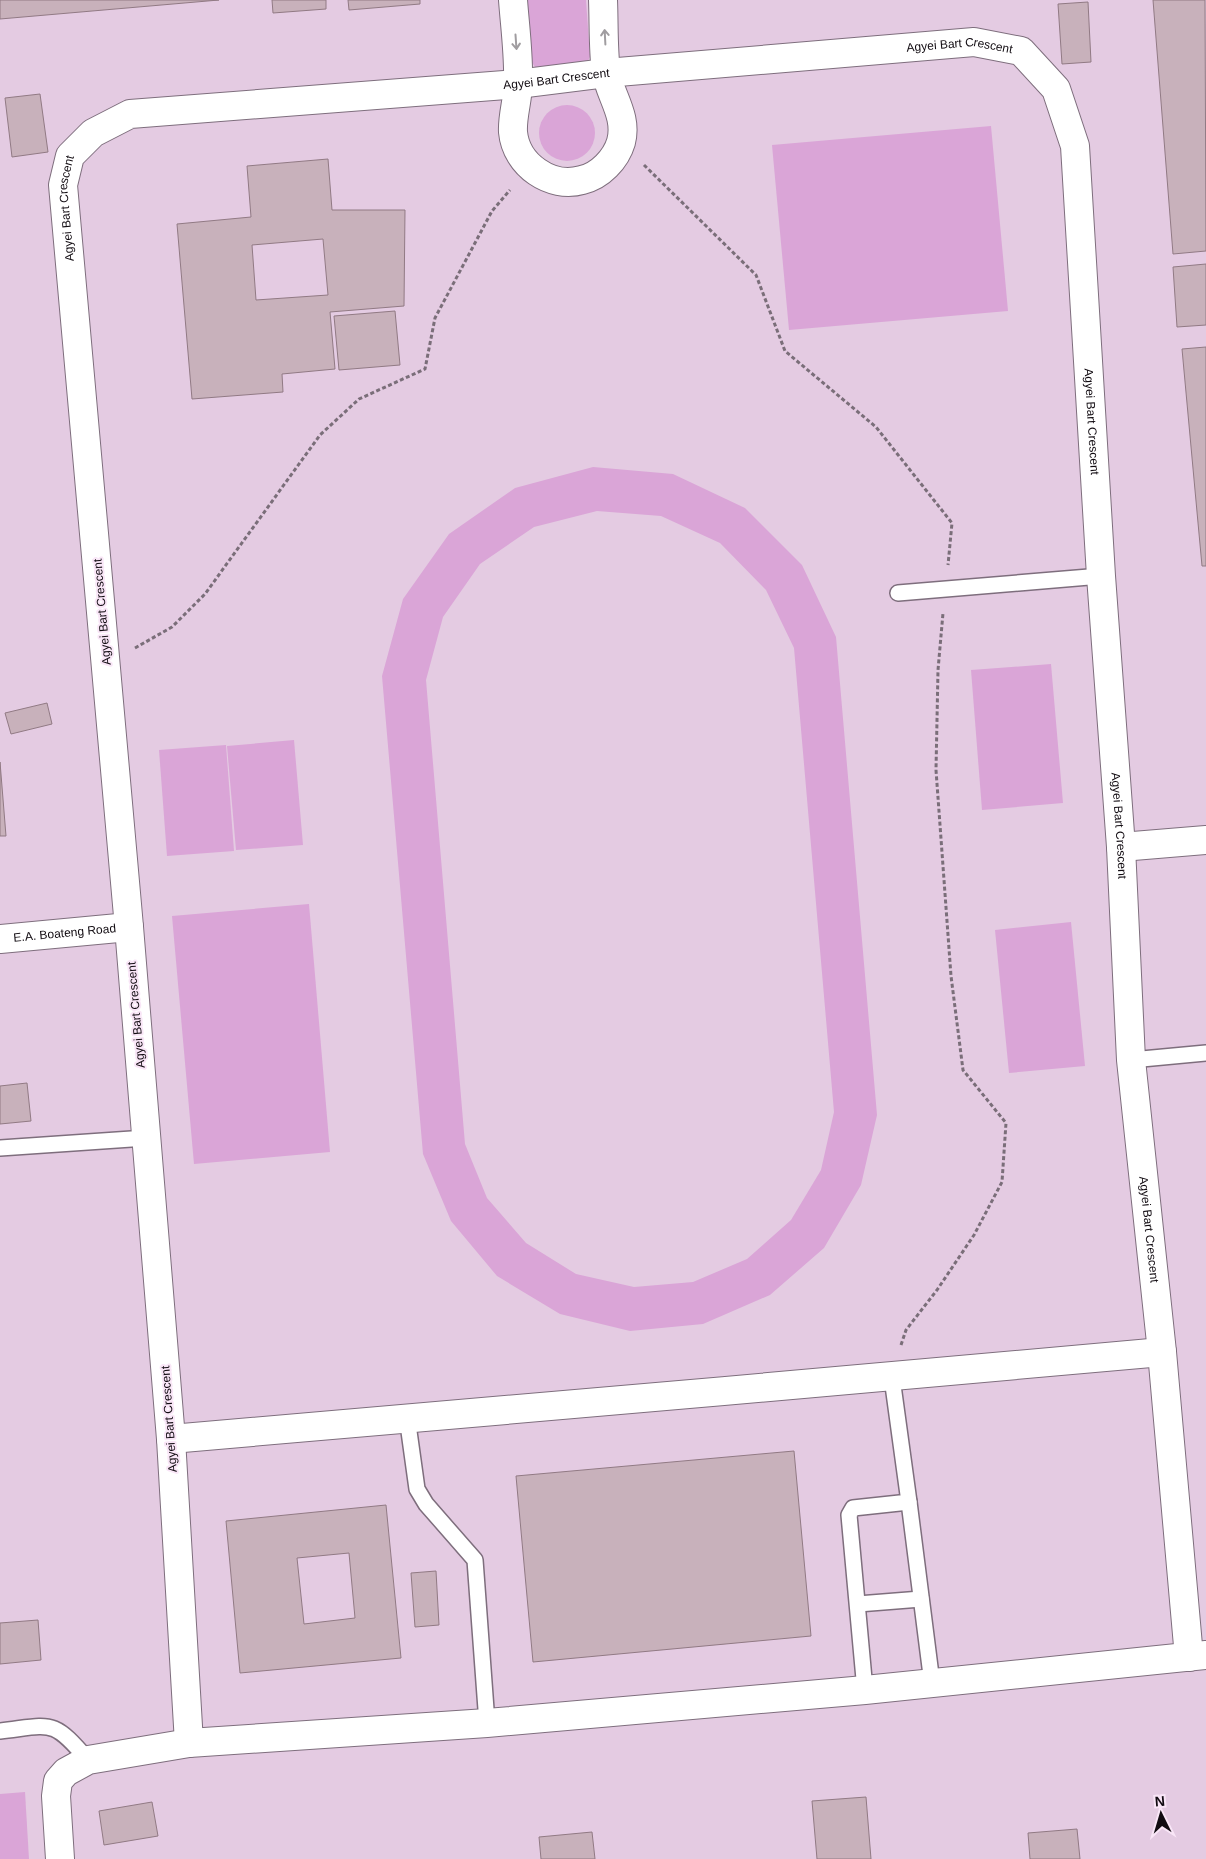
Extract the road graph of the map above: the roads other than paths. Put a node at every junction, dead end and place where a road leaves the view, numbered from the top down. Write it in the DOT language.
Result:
graph roads {
  1 [pos="513,0"];
  2 [pos="603,0"];
  3 [pos="606,73"];
  4 [pos="518,84"];
  5 [pos="1101,576"];
  6 [pos="898,593"];
  7 [pos="1206,840"];
  8 [pos="1121,847"];
  9 [pos="129,927"];
  10 [pos="0,939"];
  11 [pos="1206,1053"];
  12 [pos="1131,1060"];
  13 [pos="146,1138"];
  14 [pos="0,1148"];
  15 [pos="1162,1352"];
  16 [pos="892,1378"];
  17 [pos="408,1417"];
  18 [pos="171,1439"];
  19 [pos="909,1502"];
  20 [pos="920,1599"];
  21 [pos="858,1604"];
  22 [pos="1198,1656"];
  23 [pos="932,1683"];
  24 [pos="865,1690"];
  25 [pos="487,1723"];
  26 [pos="0,1731"];
  27 [pos="189,1743"];
  28 [pos="88,1760"];
  29 [pos="60,1859"];
  1 -- 4 [label="street, one-way"];
  3 -- 2 [label="street, one-way"];
  3 -- 4 [label="street, Agyei Bart Crescent"];
  3 -- 4 [label="street"];
  3 -- 5 [label="street, Agyei Bart Crescent"];
  4 -- 9 [label="street, Agyei Bart Crescent"];
  5 -- 6 [label="lane"];
  5 -- 8 [label="street, Agyei Bart Crescent"];
  7 -- 8 [label="street"];
  8 -- 12 [label="street, Agyei Bart Crescent"];
  9 -- 10 [label="street, E.A. Boateng Road"];
  9 -- 13 [label="street, Agyei Bart Crescent"];
  11 -- 12 [label="lane"];
  12 -- 15 [label="street, Agyei Bart Crescent"];
  13 -- 14 [label="lane"];
  13 -- 18 [label="street, Agyei Bart Crescent"];
  15 -- 16 [label="street"];
  15 -- 22 [label="street, Agyei Bart Crescent"];
  16 -- 17 [label="street"];
  16 -- 19 [label="lane"];
  17 -- 18 [label="street"];
  17 -- 25 [label="lane"];
  18 -- 27 [label="street, Agyei Bart Crescent"];
  19 -- 20 [label="lane"];
  19 -- 21 [label="lane"];
  20 -- 21 [label="lane"];
  20 -- 23 [label="lane"];
  21 -- 24 [label="lane"];
  22 -- 23 [label="street"];
  23 -- 24 [label="street"];
  24 -- 25 [label="street"];
  25 -- 27 [label="street"];
  26 -- 28 [label="lane"];
  27 -- 28 [label="street"];
  28 -- 29 [label="street"];
}
